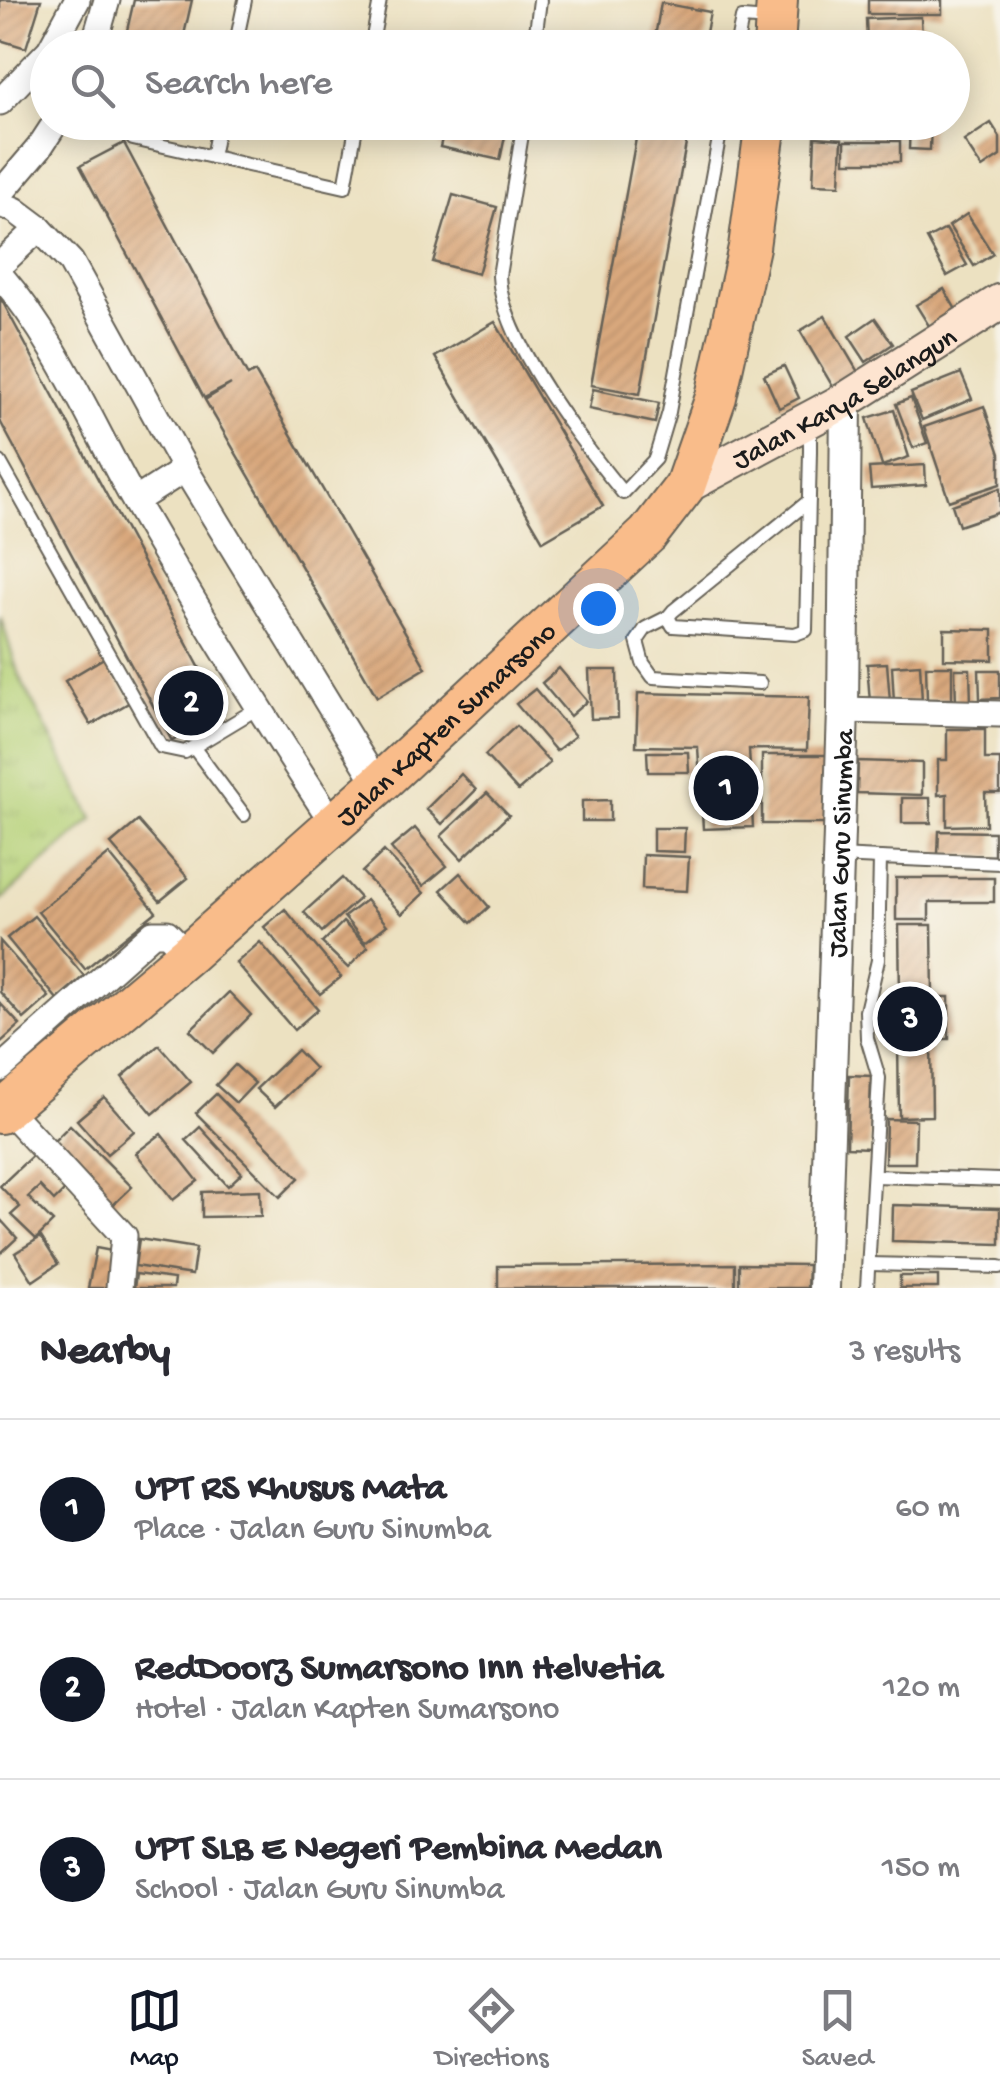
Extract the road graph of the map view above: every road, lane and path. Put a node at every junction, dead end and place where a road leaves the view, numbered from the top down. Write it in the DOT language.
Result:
graph roads {
  1 [pos="77,0"];
  2 [pos="107,0"];
  3 [pos="245,0"];
  4 [pos="380,0"];
  5 [pos="540,0"];
  6 [pos="776,23"];
  7 [pos="60,30"];
  8 [pos="98,30"];
  9 [pos="239,30"];
  10 [pos="374,30"];
  11 [pos="536,30"];
  12 [pos="740,30"];
  13 [pos="30,70"];
  14 [pos="0,102"];
  15 [pos="42,140"];
  16 [pos="136,140"];
  17 [pos="215,140"];
  18 [pos="354,140"];
  19 [pos="521,140"];
  20 [pos="719,140"];
  21 [pos="764,140"];
  22 [pos="212,157"];
  23 [pos="0,194"];
  24 [pos="0,204"];
  25 [pos="39,228"];
  26 [pos="0,265"];
  27 [pos="0,275"];
  28 [pos="1000,302"];
  29 [pos="846,400"];
  30 [pos="810,421"];
  31 [pos="0,462"];
  32 [pos="185,469"];
  33 [pos="686,486"];
  34 [pos="135,501"];
  35 [pos="808,501"];
  36 [pos="668,617"];
  37 [pos="760,682"];
  38 [pos="258,708"];
  39 [pos="843,710"];
  40 [pos="1000,714"];
  41 [pos="194,748"];
  42 [pos="378,785"];
  43 [pos="244,815"];
  44 [pos="333,823"];
  45 [pos="838,856"];
  46 [pos="880,858"];
  47 [pos="1000,863"];
  48 [pos="4,1096"];
  49 [pos="874,1176"];
  50 [pos="1000,1180"];
  51 [pos="870,1264"];
  52 [pos="1000,1267"];
  53 [pos="119,1288"];
  54 [pos="824,1288"];
  55 [pos="867,1288"];
  1 -- 7 [label="street"];
  2 -- 8 [label="street"];
  3 -- 9 [label="lane"];
  4 -- 10 [label="lane"];
  5 -- 11 [label="lane"];
  6 -- 12 [label="lane"];
  13 -- 14 [label="street"];
  15 -- 23 [label="street"];
  16 -- 22 [label="lane"];
  17 -- 22 [label="lane"];
  18 -- 22 [label="lane"];
  19 -- 20 [label="lane"];
  21 -- 33 [label="highway, Jalan Kapten Sumarsono"];
  24 -- 25 [label="street"];
  25 -- 26 [label="street"];
  25 -- 32 [label="street"];
  27 -- 34 [label="street"];
  28 -- 29 [label="main road, Jalan Karya Selangun"];
  29 -- 30 [label="main road, Jalan Karya Selangun"];
  29 -- 39 [label="street, Jalan Guru Sinumba"];
  30 -- 33 [label="main road, Jalan Karya Selangun"];
  30 -- 35 [label="lane"];
  31 -- 41 [label="lane"];
  32 -- 34 [label="street"];
  32 -- 42 [label="street"];
  33 -- 42 [label="highway, Jalan Kapten Sumarsono"];
  34 -- 38 [label="street"];
  35 -- 36 [label="lane"];
  35 -- 36 [label="lane"];
  36 -- 37 [label="lane"];
  38 -- 41 [label="lane"];
  38 -- 44 [label="street"];
  39 -- 40 [label="street"];
  39 -- 45 [label="street, Jalan Guru Sinumba"];
  41 -- 43 [label="lane"];
  42 -- 44 [label="highway, Jalan Kapten Sumarsono"];
  44 -- 48 [label="highway, Jalan Kapten Sumarsono"];
  45 -- 46 [label="lane"];
  45 -- 54 [label="street, Jalan Guru Sinumba"];
  46 -- 47 [label="lane"];
  46 -- 49 [label="lane"];
  48 -- 53 [label="street"];
  49 -- 50 [label="lane"];
  49 -- 51 [label="lane"];
  51 -- 52 [label="lane"];
  51 -- 55 [label="lane"];
}
